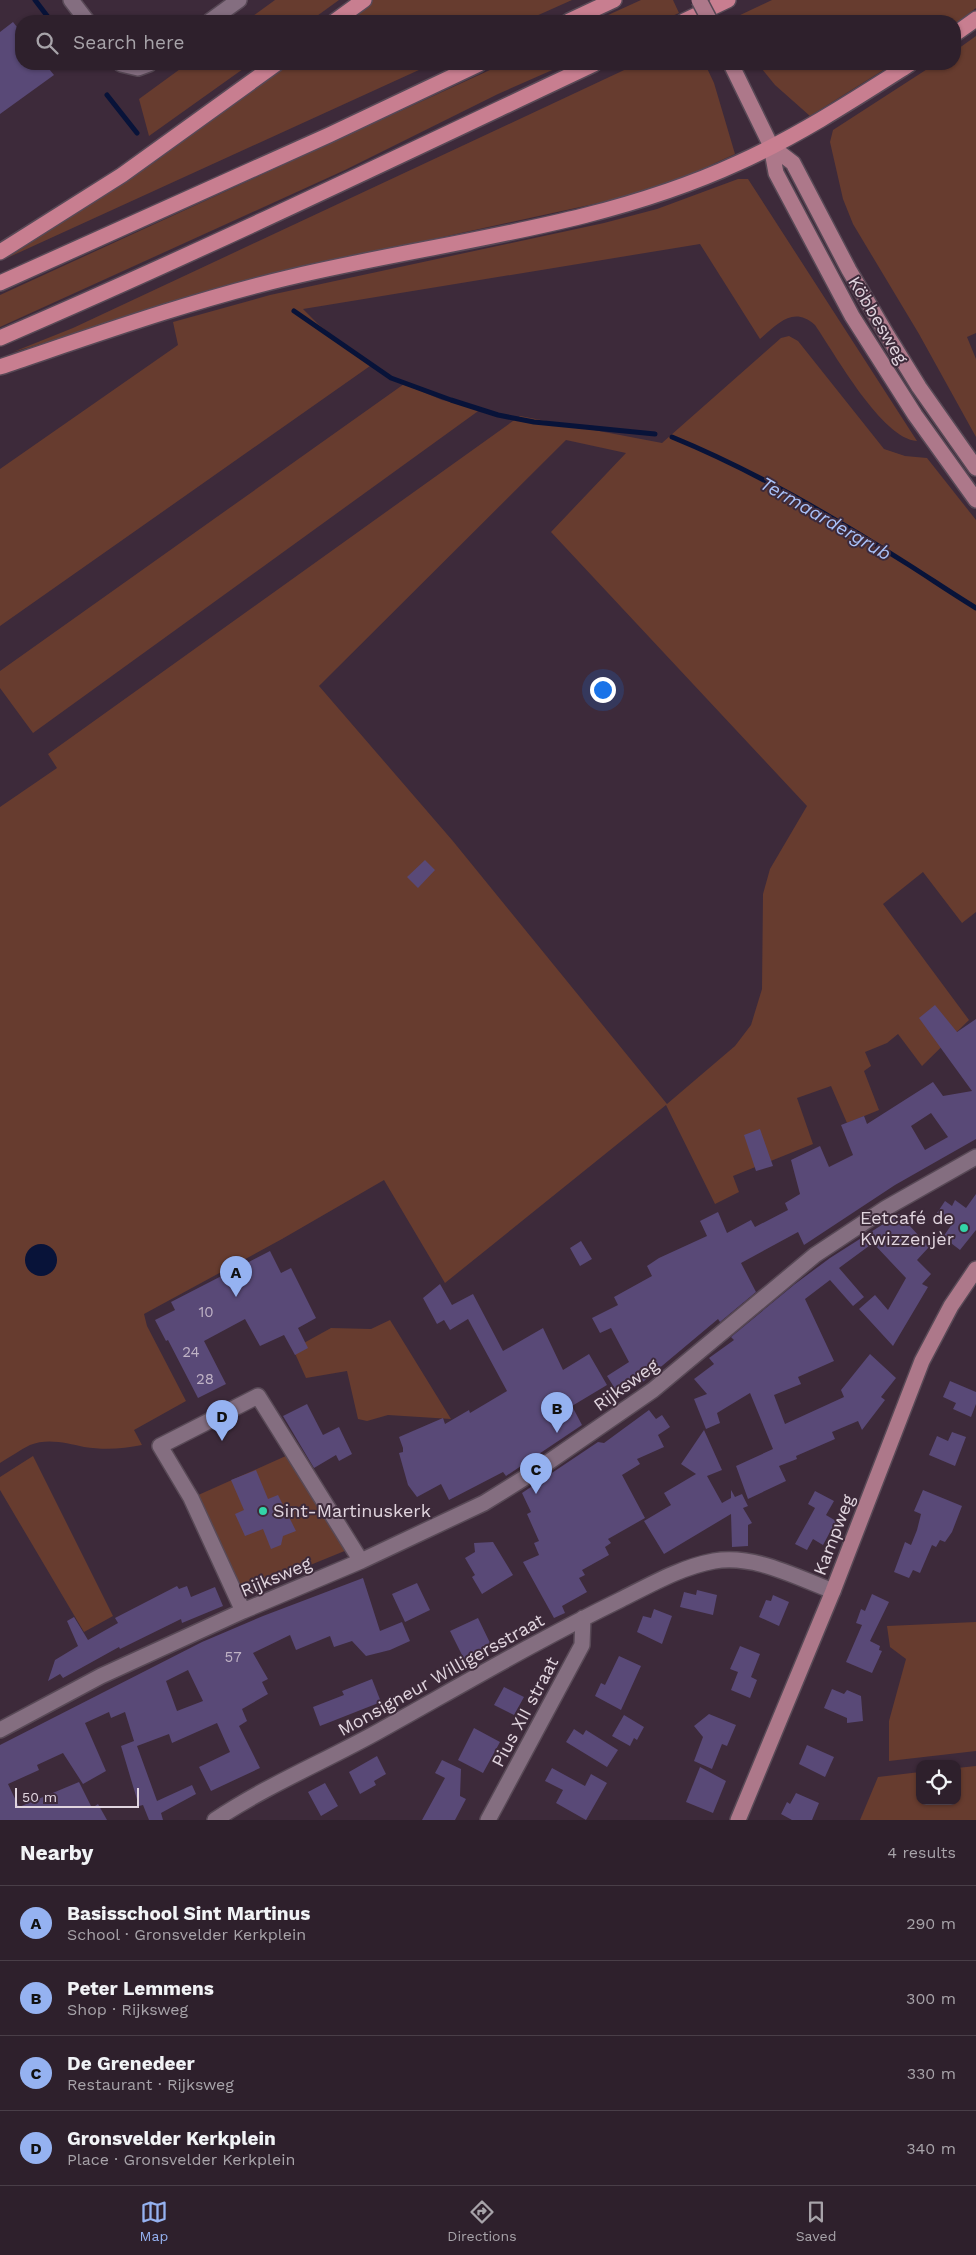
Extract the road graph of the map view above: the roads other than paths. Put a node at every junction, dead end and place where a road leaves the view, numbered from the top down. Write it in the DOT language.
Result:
graph roads {
  1 [pos="71,0"];
  2 [pos="239,0"];
  3 [pos="364,0"];
  4 [pos="614,0"];
  5 [pos="699,0"];
  6 [pos="728,0"];
  7 [pos="82,15"];
  8 [pos="218,15"];
  9 [pos="343,15"];
  10 [pos="582,15"];
  11 [pos="697,15"];
  12 [pos="707,15"];
  13 [pos="976,19"];
  14 [pos="961,30"];
  15 [pos="268,70"];
  16 [pos="466,70"];
  17 [pos="581,70"];
  18 [pos="734,70"];
  19 [pos="901,70"];
  20 [pos="771,146"];
  21 [pos="0,252"];
  22 [pos="0,284"];
  23 [pos="0,338"];
  24 [pos="0,367"];
  25 [pos="952,436"];
  26 [pos="937,447"];
  27 [pos="976,468"];
  28 [pos="976,500"];
  29 [pos="976,1158"];
  30 [pos="976,1269"];
  31 [pos="361,1562"];
  32 [pos="833,1591"];
  33 [pos="243,1611"];
  34 [pos="583,1618"];
  35 [pos="0,1730"];
  36 [pos="215,1820"];
  37 [pos="488,1820"];
  38 [pos="738,1820"];
  1 -- 7 [label="street"];
  2 -- 8 [label="street"];
  3 -- 9 [label="highway"];
  4 -- 10 [label="highway"];
  5 -- 12 [label="main road, bridge"];
  6 -- 11 [label="highway"];
  13 -- 14 [label="highway"];
  15 -- 21 [label="highway"];
  16 -- 22 [label="highway"];
  17 -- 23 [label="highway"];
  18 -- 20 [label="main road, Köbbesweg"];
  19 -- 20 [label="highway"];
  20 -- 24 [label="highway"];
  20 -- 25 [label="main road, Köbbesweg"];
  20 -- 26 [label="main road, Köbbesweg"];
  25 -- 26 [label="main road"];
  25 -- 27 [label="main road, Köbbesweg"];
  26 -- 28 [label="main road, Köbbesweg"];
  29 -- 31 [label="street, Rijksweg"];
  30 -- 32 [label="main road, Kampweg"];
  31 -- 33 [label="street, Rijksweg"];
  31 -- 33 [label="street"];
  32 -- 34 [label="street, Monsigneur Willigersstraat"];
  32 -- 38 [label="main road, Kampweg"];
  33 -- 35 [label="street, Rijksweg"];
  34 -- 36 [label="street, Monsigneur Willigersstraat"];
  34 -- 37 [label="street, Pius XII straat"];
}
